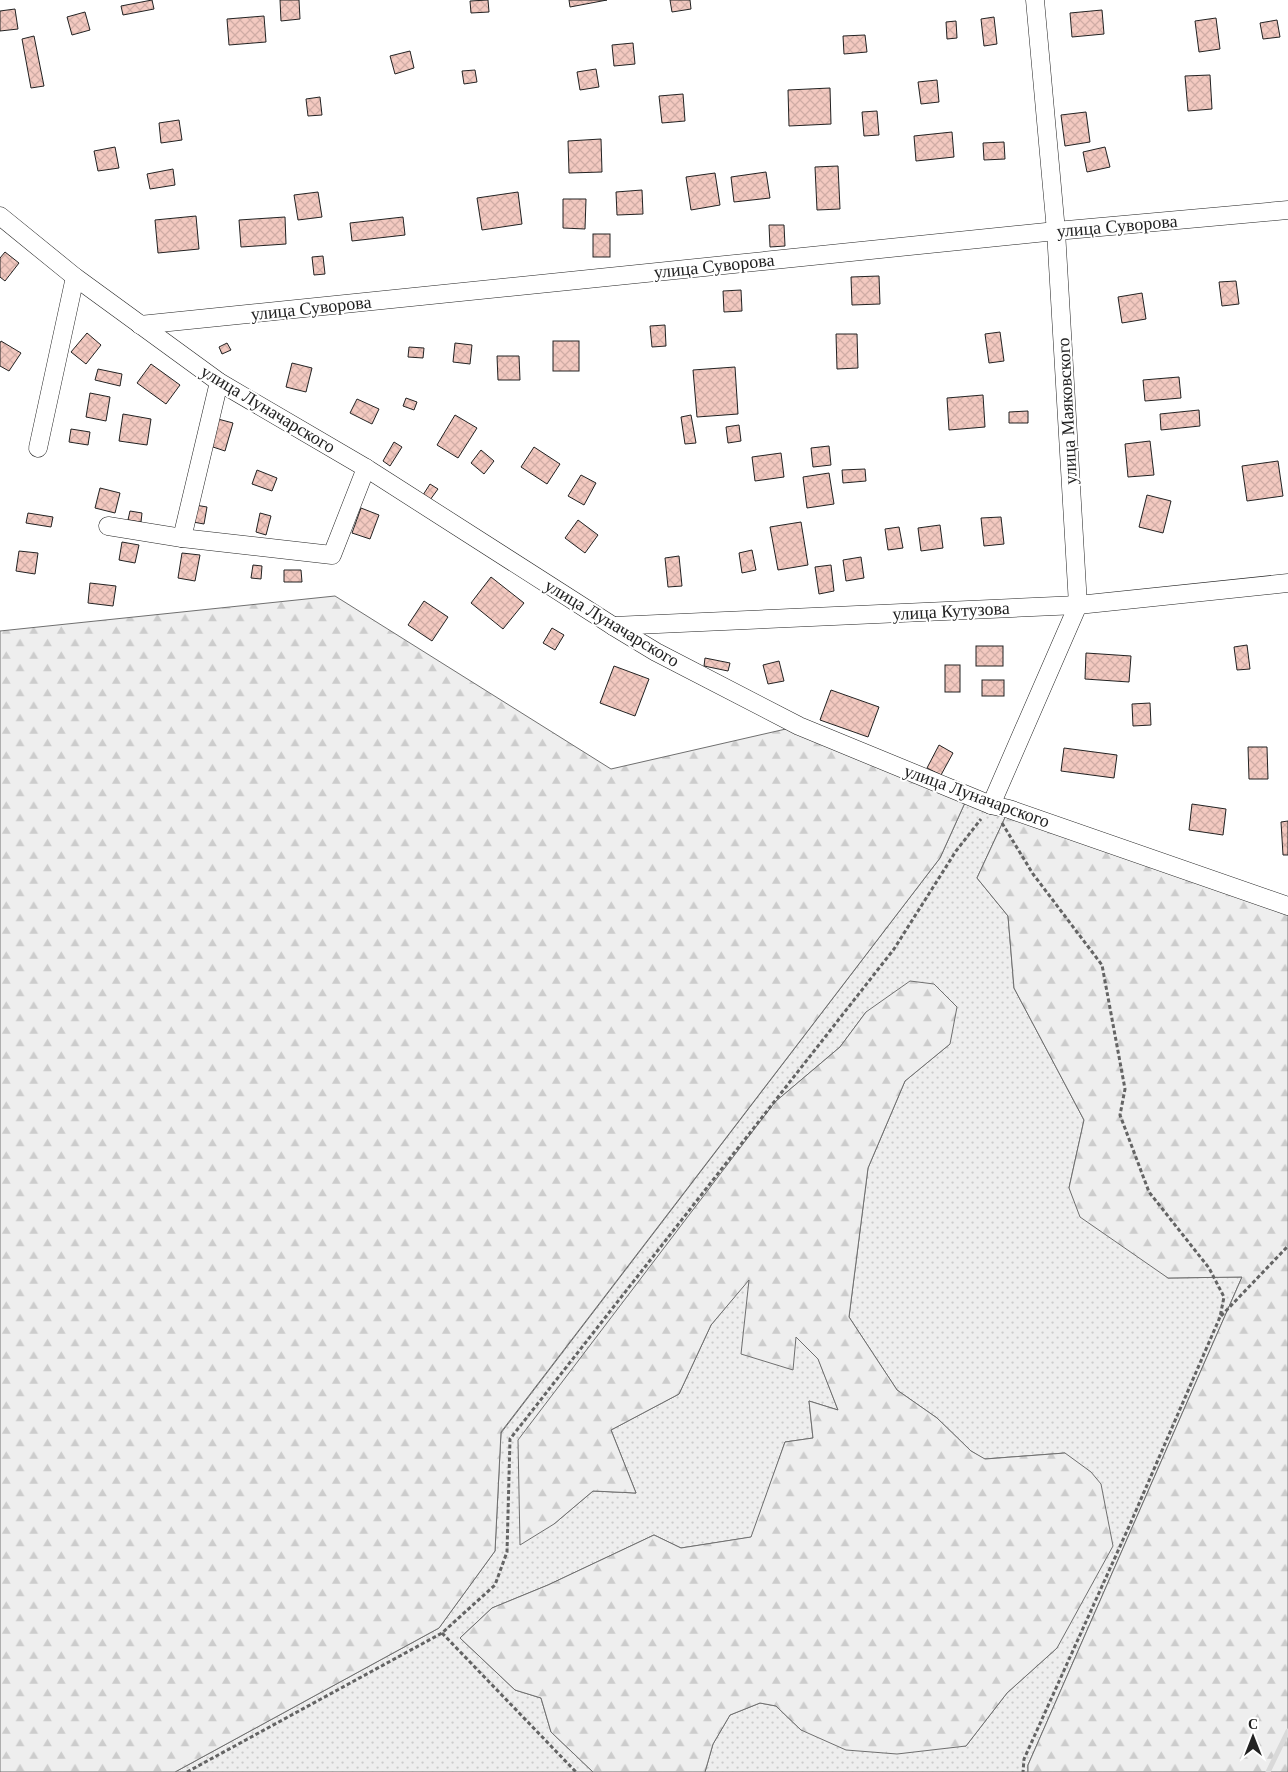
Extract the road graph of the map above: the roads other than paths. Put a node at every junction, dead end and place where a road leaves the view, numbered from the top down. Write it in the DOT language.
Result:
graph roads {
  1 [pos="1035,0"];
  2 [pos="1288,210"];
  3 [pos="0,216"];
  4 [pos="1056,231"];
  5 [pos="75,277"];
  6 [pos="140,325"];
  7 [pos="219,382"];
  8 [pos="38,448"];
  9 [pos="366,468"];
  10 [pos="108,526"];
  11 [pos="182,538"];
  12 [pos="1288,583"];
  13 [pos="1078,604"];
  14 [pos="613,626"];
  15 [pos="991,805"];
  16 [pos="1288,906"];
  1 -- 4 [label="street, улица Маяковского"];
  2 -- 4 [label="street, улица Суворова"];
  3 -- 5 [label="street, улица Луначарского"];
  4 -- 6 [label="street, улица Суворова"];
  4 -- 13 [label="street, улица Маяковского"];
  5 -- 6 [label="street, улица Луначарского"];
  5 -- 8 [label="street"];
  6 -- 7 [label="street, улица Луначарского"];
  7 -- 9 [label="street, улица Луначарского"];
  7 -- 11 [label="street"];
  9 -- 11 [label="street"];
  9 -- 14 [label="street, улица Луначарского"];
  10 -- 11 [label="street"];
  12 -- 13 [label="street, улица Кутузова"];
  13 -- 14 [label="street, улица Кутузова"];
  13 -- 15 [label="street, улица Маяковского"];
  14 -- 15 [label="street, улица Луначарского"];
  15 -- 16 [label="street, улица Луначарского"];
}
